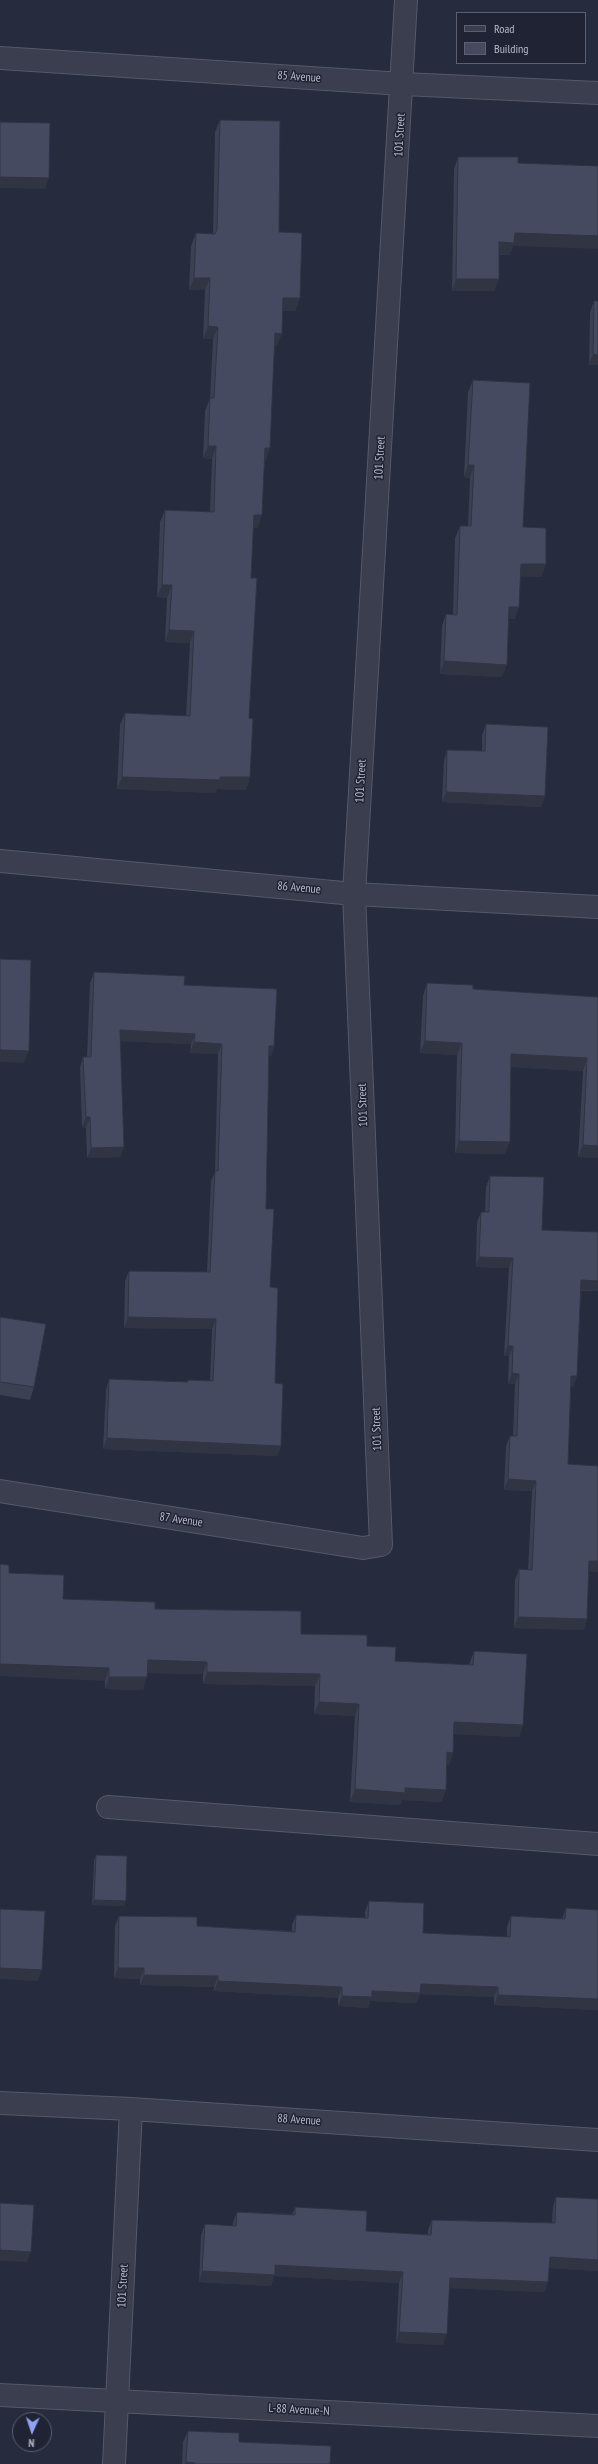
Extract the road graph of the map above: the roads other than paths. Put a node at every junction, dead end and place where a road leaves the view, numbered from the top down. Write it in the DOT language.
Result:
graph roads {
  1 [pos="406,0"];
  2 [pos="0,58"];
  3 [pos="403,84"];
  4 [pos="598,93"];
  5 [pos="0,861"];
  6 [pos="354,894"];
  7 [pos="598,907"];
  8 [pos="0,1491"];
  9 [pos="363,1548"];
  10 [pos="108,1807"];
  11 [pos="598,1844"];
  12 [pos="0,2103"];
  13 [pos="131,2109"];
  14 [pos="598,2140"];
  15 [pos="0,2394"];
  16 [pos="117,2401"];
  17 [pos="598,2426"];
  18 [pos="114,2464"];
  1 -- 3 [label="street, 101 Street"];
  2 -- 3 [label="street, 85 Avenue"];
  3 -- 4 [label="street, 85 Avenue"];
  3 -- 6 [label="street, 101 Street"];
  5 -- 6 [label="street, 86 Avenue"];
  6 -- 7 [label="street, 86 Avenue"];
  6 -- 9 [label="street, 101 Street"];
  8 -- 9 [label="street, 87 Avenue"];
  10 -- 11 [label="street"];
  12 -- 13 [label="street, 88 Avenue"];
  13 -- 14 [label="street, 88 Avenue"];
  13 -- 16 [label="street, 101 Street"];
  15 -- 16 [label="street, L-88 Avenue-N"];
  16 -- 17 [label="street, L-88 Avenue-N"];
  16 -- 18 [label="street, 101 Street"];
}
